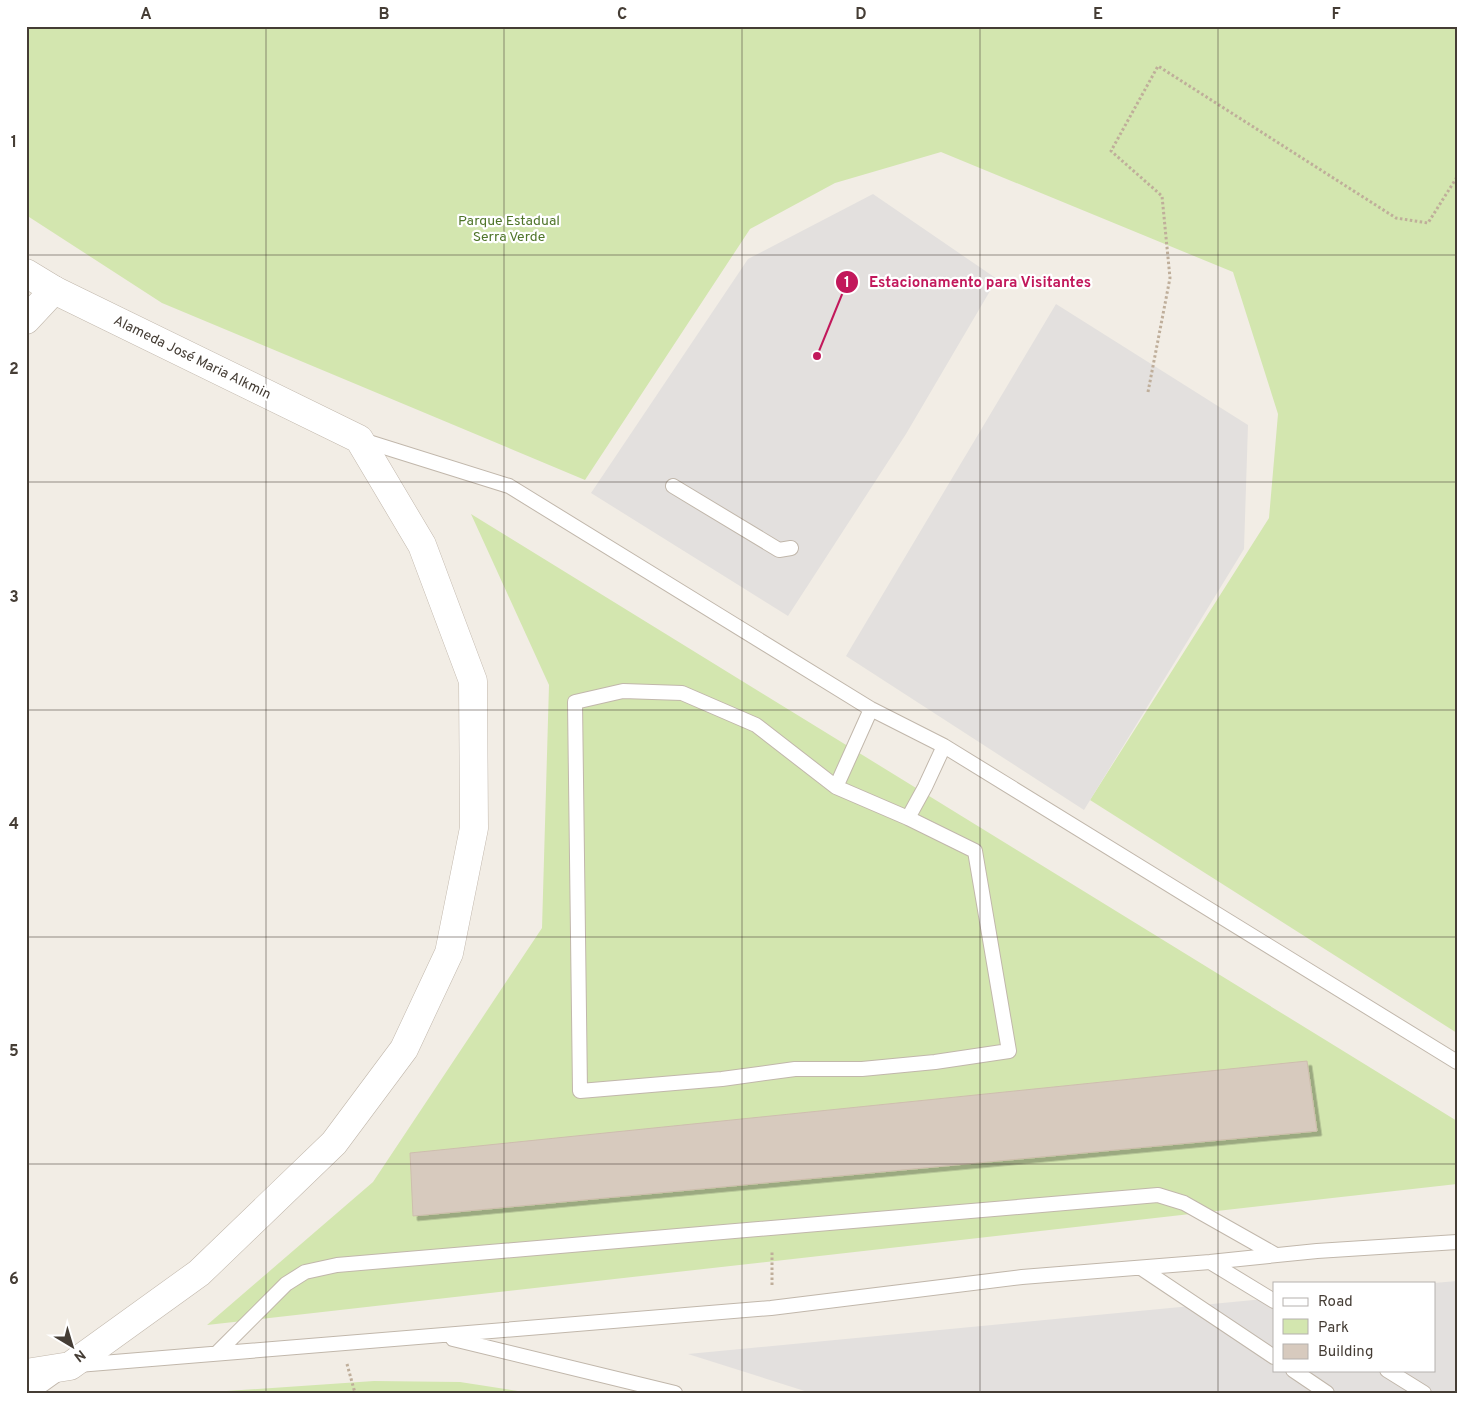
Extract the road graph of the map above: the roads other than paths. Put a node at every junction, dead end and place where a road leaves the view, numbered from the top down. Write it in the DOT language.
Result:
graph roads {
  1 [pos="26,273"];
  2 [pos="54,290"];
  3 [pos="26,320"];
  4 [pos="359,439"];
  5 [pos="673,486"];
  6 [pos="792,548"];
  7 [pos="871,708"];
  8 [pos="944,746"];
  9 [pos="836,787"];
  10 [pos="908,818"];
  11 [pos="1457,1062"];
  12 [pos="1457,1242"];
  13 [pos="1276,1255"];
  14 [pos="1210,1262"];
  15 [pos="1141,1268"];
  16 [pos="1273,1300"];
  17 [pos="440,1336"];
  18 [pos="216,1354"];
  19 [pos="1273,1357"];
  20 [pos="70,1366"];
  21 [pos="1296,1372"];
  22 [pos="1390,1372"];
  23 [pos="26,1373"];
  24 [pos="31,1393"];
  25 [pos="675,1393"];
  26 [pos="1327,1393"];
  27 [pos="1424,1393"];
  1 -- 2 [label="street, Alameda José Maria Alkmin"];
  2 -- 3 [label="street"];
  2 -- 4 [label="street, Alameda José Maria Alkmin"];
  4 -- 7 [label="lane"];
  4 -- 20 [label="street"];
  5 -- 6 [label="lane"];
  7 -- 8 [label="lane"];
  7 -- 9 [label="lane"];
  8 -- 10 [label="lane"];
  8 -- 11 [label="lane"];
  9 -- 10 [label="lane"];
  9 -- 10 [label="lane"];
  12 -- 13 [label="lane"];
  13 -- 14 [label="lane"];
  13 -- 18 [label="lane"];
  14 -- 15 [label="lane"];
  14 -- 16 [label="lane"];
  15 -- 17 [label="lane"];
  15 -- 19 [label="lane"];
  17 -- 18 [label="lane"];
  17 -- 25 [label="lane"];
  18 -- 20 [label="lane"];
  20 -- 23 [label="street"];
  20 -- 24 [label="lane"];
  21 -- 26 [label="lane"];
  22 -- 27 [label="lane"];
}
